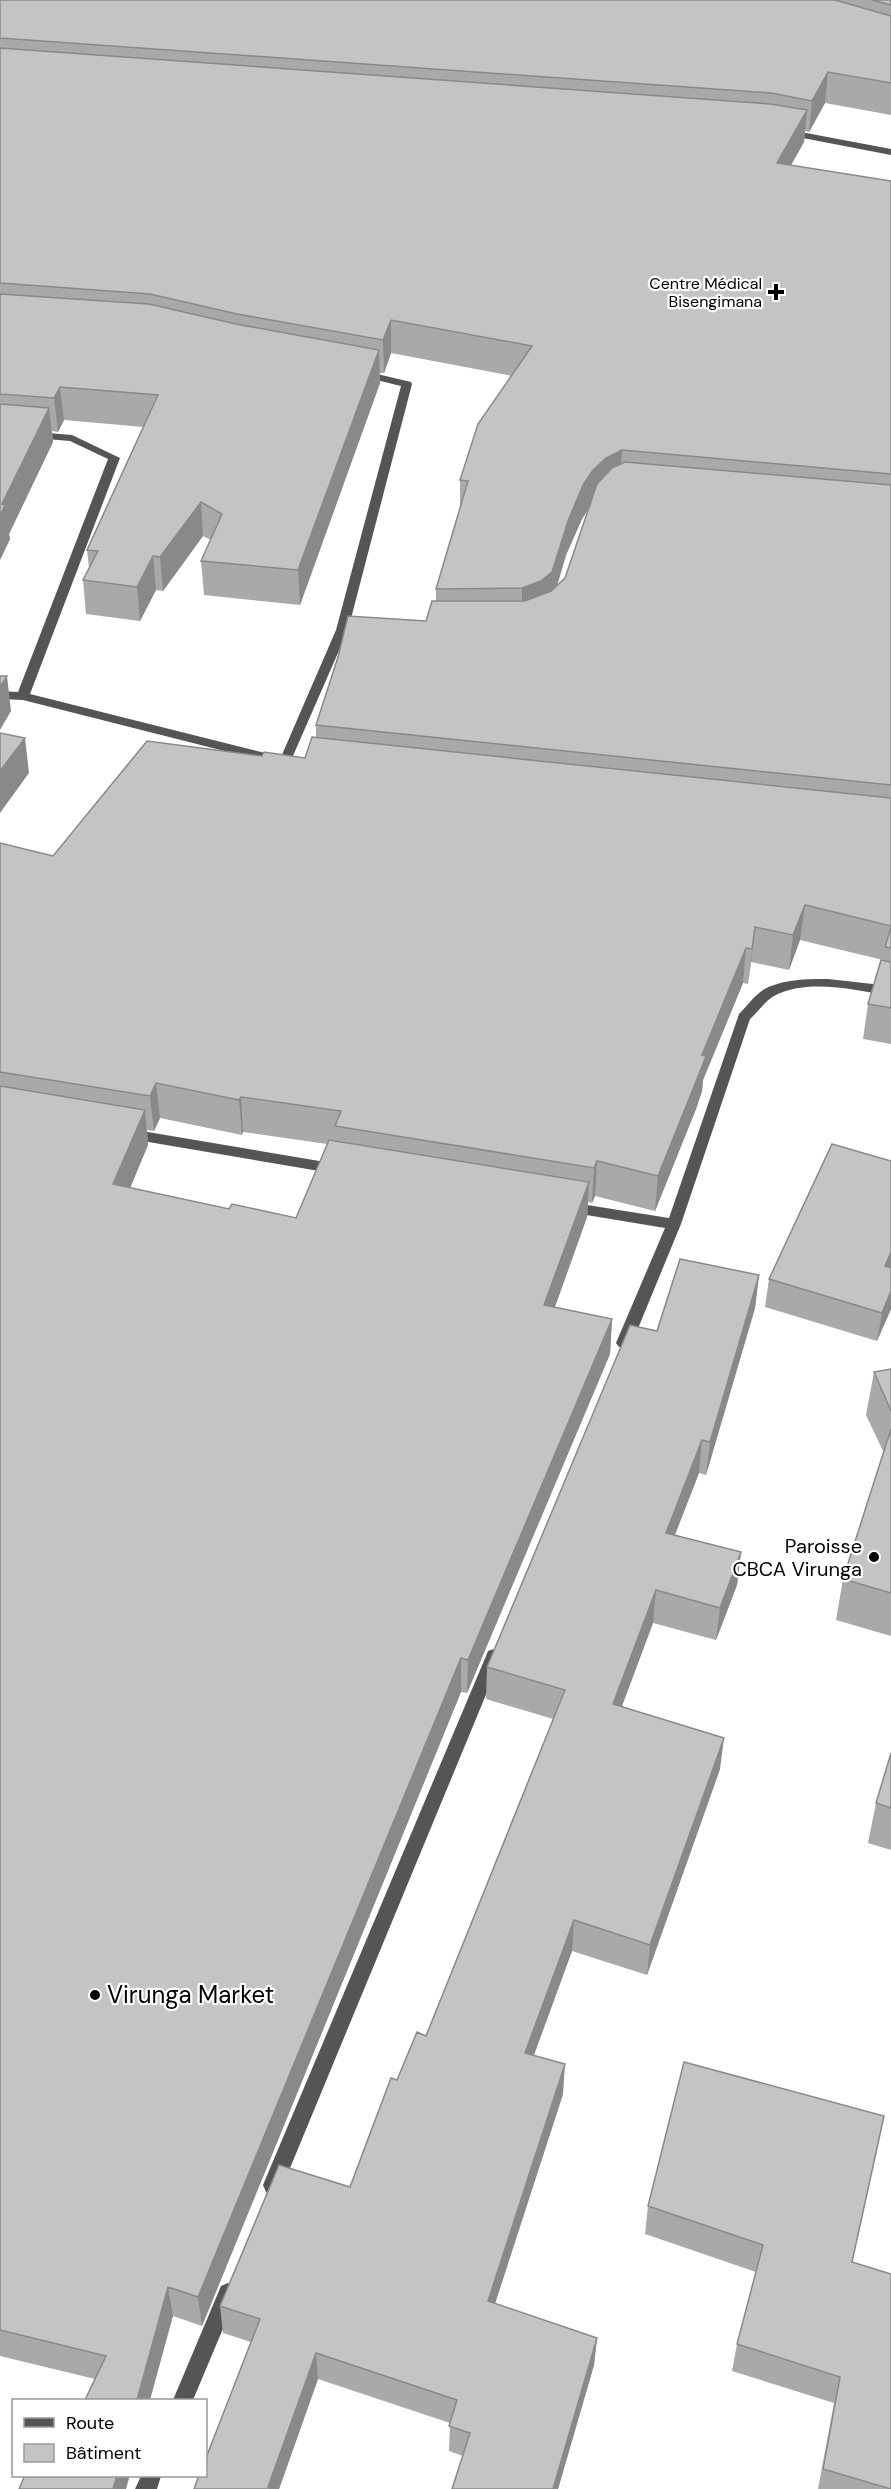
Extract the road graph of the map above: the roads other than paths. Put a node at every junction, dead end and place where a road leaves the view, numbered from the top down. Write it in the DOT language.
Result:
graph roads {
  1 [pos="779,131"];
  2 [pos="891,152"];
  3 [pos="351,371"];
  4 [pos="0,432"];
  5 [pos="0,695"];
  6 [pos="23,696"];
  7 [pos="891,991"];
  8 [pos="113,1132"];
  9 [pos="347,1170"];
  10 [pos="557,1205"];
  11 [pos="674,1224"];
  12 [pos="619,1356"];
  13 [pos="500,1642"];
  14 [pos="265,2203"];
  15 [pos="233,2280"];
  16 [pos="183,2399"];
  1 -- 2 [label="street"];
  3 -- 6 [label="street"];
  4 -- 6 [label="street"];
  5 -- 6 [label="street"];
  7 -- 11 [label="street"];
  8 -- 9 [label="street"];
  10 -- 11 [label="street"];
  11 -- 12 [label="street"];
  13 -- 14 [label="street"];
  15 -- 16 [label="street"];
}
